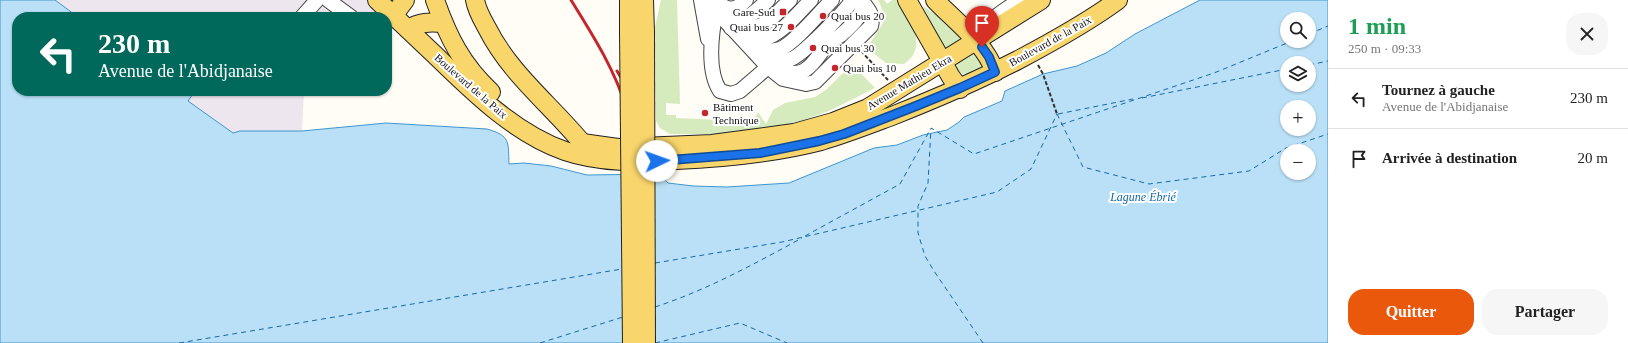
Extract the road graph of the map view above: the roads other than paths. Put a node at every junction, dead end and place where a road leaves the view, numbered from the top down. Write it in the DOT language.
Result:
graph roads {
  1 [pos="317,0"];
  2 [pos="328,0"];
  3 [pos="377,0"];
  4 [pos="405,0"];
  5 [pos="435,0"];
  6 [pos="475,0"];
  7 [pos="629,0"];
  8 [pos="644,0"];
  9 [pos="701,0"];
  10 [pos="746,0"];
  11 [pos="768,0"];
  12 [pos="790,0"];
  13 [pos="811,0"];
  14 [pos="832,0"];
  15 [pos="907,0"];
  16 [pos="935,0"];
  17 [pos="1019,0"];
  18 [pos="1041,0"];
  19 [pos="1118,0"];
  20 [pos="859,1"];
  21 [pos="716,5"];
  22 [pos="306,12"];
  23 [pos="344,12"];
  24 [pos="389,12"];
  25 [pos="393,16"];
  26 [pos="443,23"];
  27 [pos="408,29"];
  28 [pos="637,32"];
  29 [pos="740,37"];
  30 [pos="979,39"];
  31 [pos="711,58"];
  32 [pos="942,62"];
  33 [pos="763,63"];
  34 [pos="995,72"];
  35 [pos="960,88"];
  36 [pos="583,144"];
  37 [pos="669,146"];
  38 [pos="632,343"];
  39 [pos="646,343"];
  1 -- 22 [label="street"];
  2 -- 23 [label="street"];
  3 -- 24 [label="main road, Boulevard de la Paix"];
  4 -- 25 [label="main road"];
  5 -- 26 [label="main road, Boulevard de la Paix"];
  6 -- 36 [label="main road"];
  7 -- 28 [label="main road"];
  8 -- 28 [label="main road"];
  9 -- 31 [label="street"];
  10 -- 21 [label="street"];
  11 -- 21 [label="street"];
  12 -- 29 [label="street"];
  13 -- 29 [label="street"];
  14 -- 29 [label="street"];
  15 -- 32 [label="main road"];
  16 -- 30 [label="main road"];
  17 -- 30 [label="street"];
  18 -- 30 [label="main road, Avenue Mathieu Ekra"];
  19 -- 34 [label="main road, Boulevard de la Paix"];
  20 -- 33 [label="street"];
  20 -- 33 [label="street"];
  21 -- 29 [label="street"];
  21 -- 31 [label="street"];
  25 -- 27 [label="main road, Boulevard de la Paix"];
  26 -- 27 [label="main road"];
  26 -- 36 [label="main road, Boulevard de la Paix"];
  27 -- 35 [label="main road, Boulevard de la Paix"];
  28 -- 38 [label="main road, bridge"];
  28 -- 39 [label="main road, bridge"];
  29 -- 33 [label="street"];
  30 -- 32 [label="main road, Avenue Mathieu Ekra"];
  30 -- 34 [label="main road"];
  31 -- 33 [label="street"];
  32 -- 35 [label="main road"];
  32 -- 37 [label="main road, Avenue Mathieu Ekra"];
  34 -- 35 [label="main road, Boulevard de la Paix"];
  36 -- 37 [label="main road, Boulevard de la Paix"];
}
